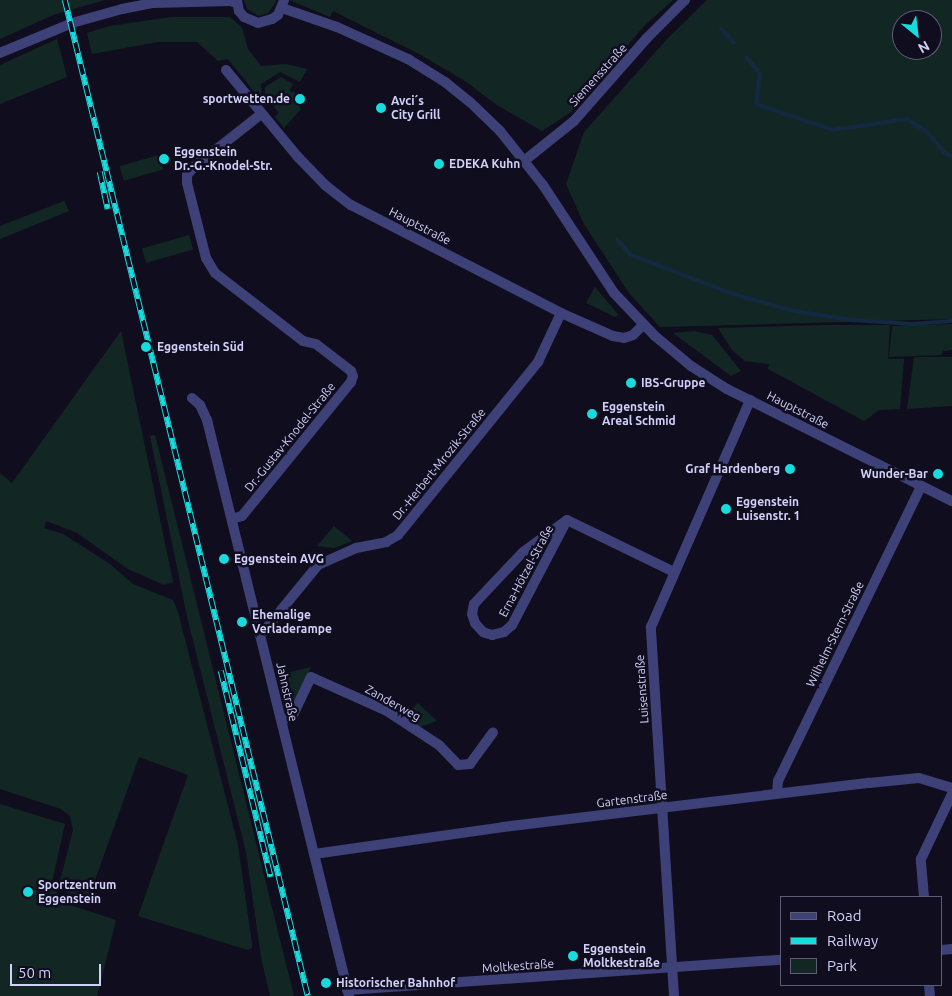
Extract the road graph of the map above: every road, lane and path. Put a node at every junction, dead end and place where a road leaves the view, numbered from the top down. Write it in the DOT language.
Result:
graph roads {
  1 [pos="685,0"];
  2 [pos="237,2"];
  3 [pos="283,4"];
  4 [pos="0,52"];
  5 [pos="226,70"];
  6 [pos="261,114"];
  7 [pos="524,161"];
  8 [pos="561,312"];
  9 [pos="643,325"];
  10 [pos="192,398"];
  11 [pos="750,400"];
  12 [pos="921,486"];
  13 [pos="952,501"];
  14 [pos="232,519"];
  15 [pos="566,520"];
  16 [pos="674,572"];
  17 [pos="260,632"];
  18 [pos="280,720"];
  19 [pos="493,732"];
  20 [pos="952,788"];
  21 [pos="777,794"];
  22 [pos="952,794"];
  23 [pos="660,808"];
  24 [pos="314,854"];
  25 [pos="924,896"];
  26 [pos="780,960"];
  27 [pos="672,968"];
  28 [pos="348,993"];
  29 [pos="674,996"];
  1 -- 7 [label="street, Siemensstraße"];
  2 -- 3 [label="street"];
  2 -- 4 [label="street"];
  3 -- 7 [label="street, Hauptstraße"];
  5 -- 6 [label="street, Hauptstraße"];
  6 -- 8 [label="street, Hauptstraße"];
  6 -- 14 [label="street, Dr.-Gustav-Knodel-Straße"];
  7 -- 9 [label="street, Hauptstraße"];
  8 -- 9 [label="street, Hauptstraße"];
  8 -- 17 [label="street, Dr.-Herbert-Mrozik-Straße"];
  9 -- 11 [label="street, Hauptstraße"];
  10 -- 14 [label="street, Jahnstraße"];
  11 -- 12 [label="street, Hauptstraße"];
  11 -- 16 [label="street, Luisenstraße"];
  12 -- 13 [label="street, Hauptstraße"];
  12 -- 21 [label="street, Wilhelm-Stern-Straße"];
  14 -- 17 [label="street, Jahnstraße"];
  15 -- 15 [label="street, Erna-Hötzel-Straße"];
  15 -- 16 [label="street, Erna-Hötzel-Straße"];
  16 -- 23 [label="street, Luisenstraße"];
  17 -- 18 [label="street, Jahnstraße"];
  18 -- 19 [label="street, Zanderweg"];
  18 -- 24 [label="street, Jahnstraße"];
  20 -- 21 [label="street, Gartenstraße"];
  21 -- 23 [label="street, Gartenstraße"];
  22 -- 25 [label="street"];
  23 -- 24 [label="street, Gartenstraße"];
  23 -- 27 [label="street, Luisenstraße"];
  24 -- 28 [label="street, Jahnstraße"];
  26 -- 27 [label="street, Moltkestraße"];
  27 -- 28 [label="street, Moltkestraße"];
  27 -- 29 [label="street, Luisenstraße"];
}
